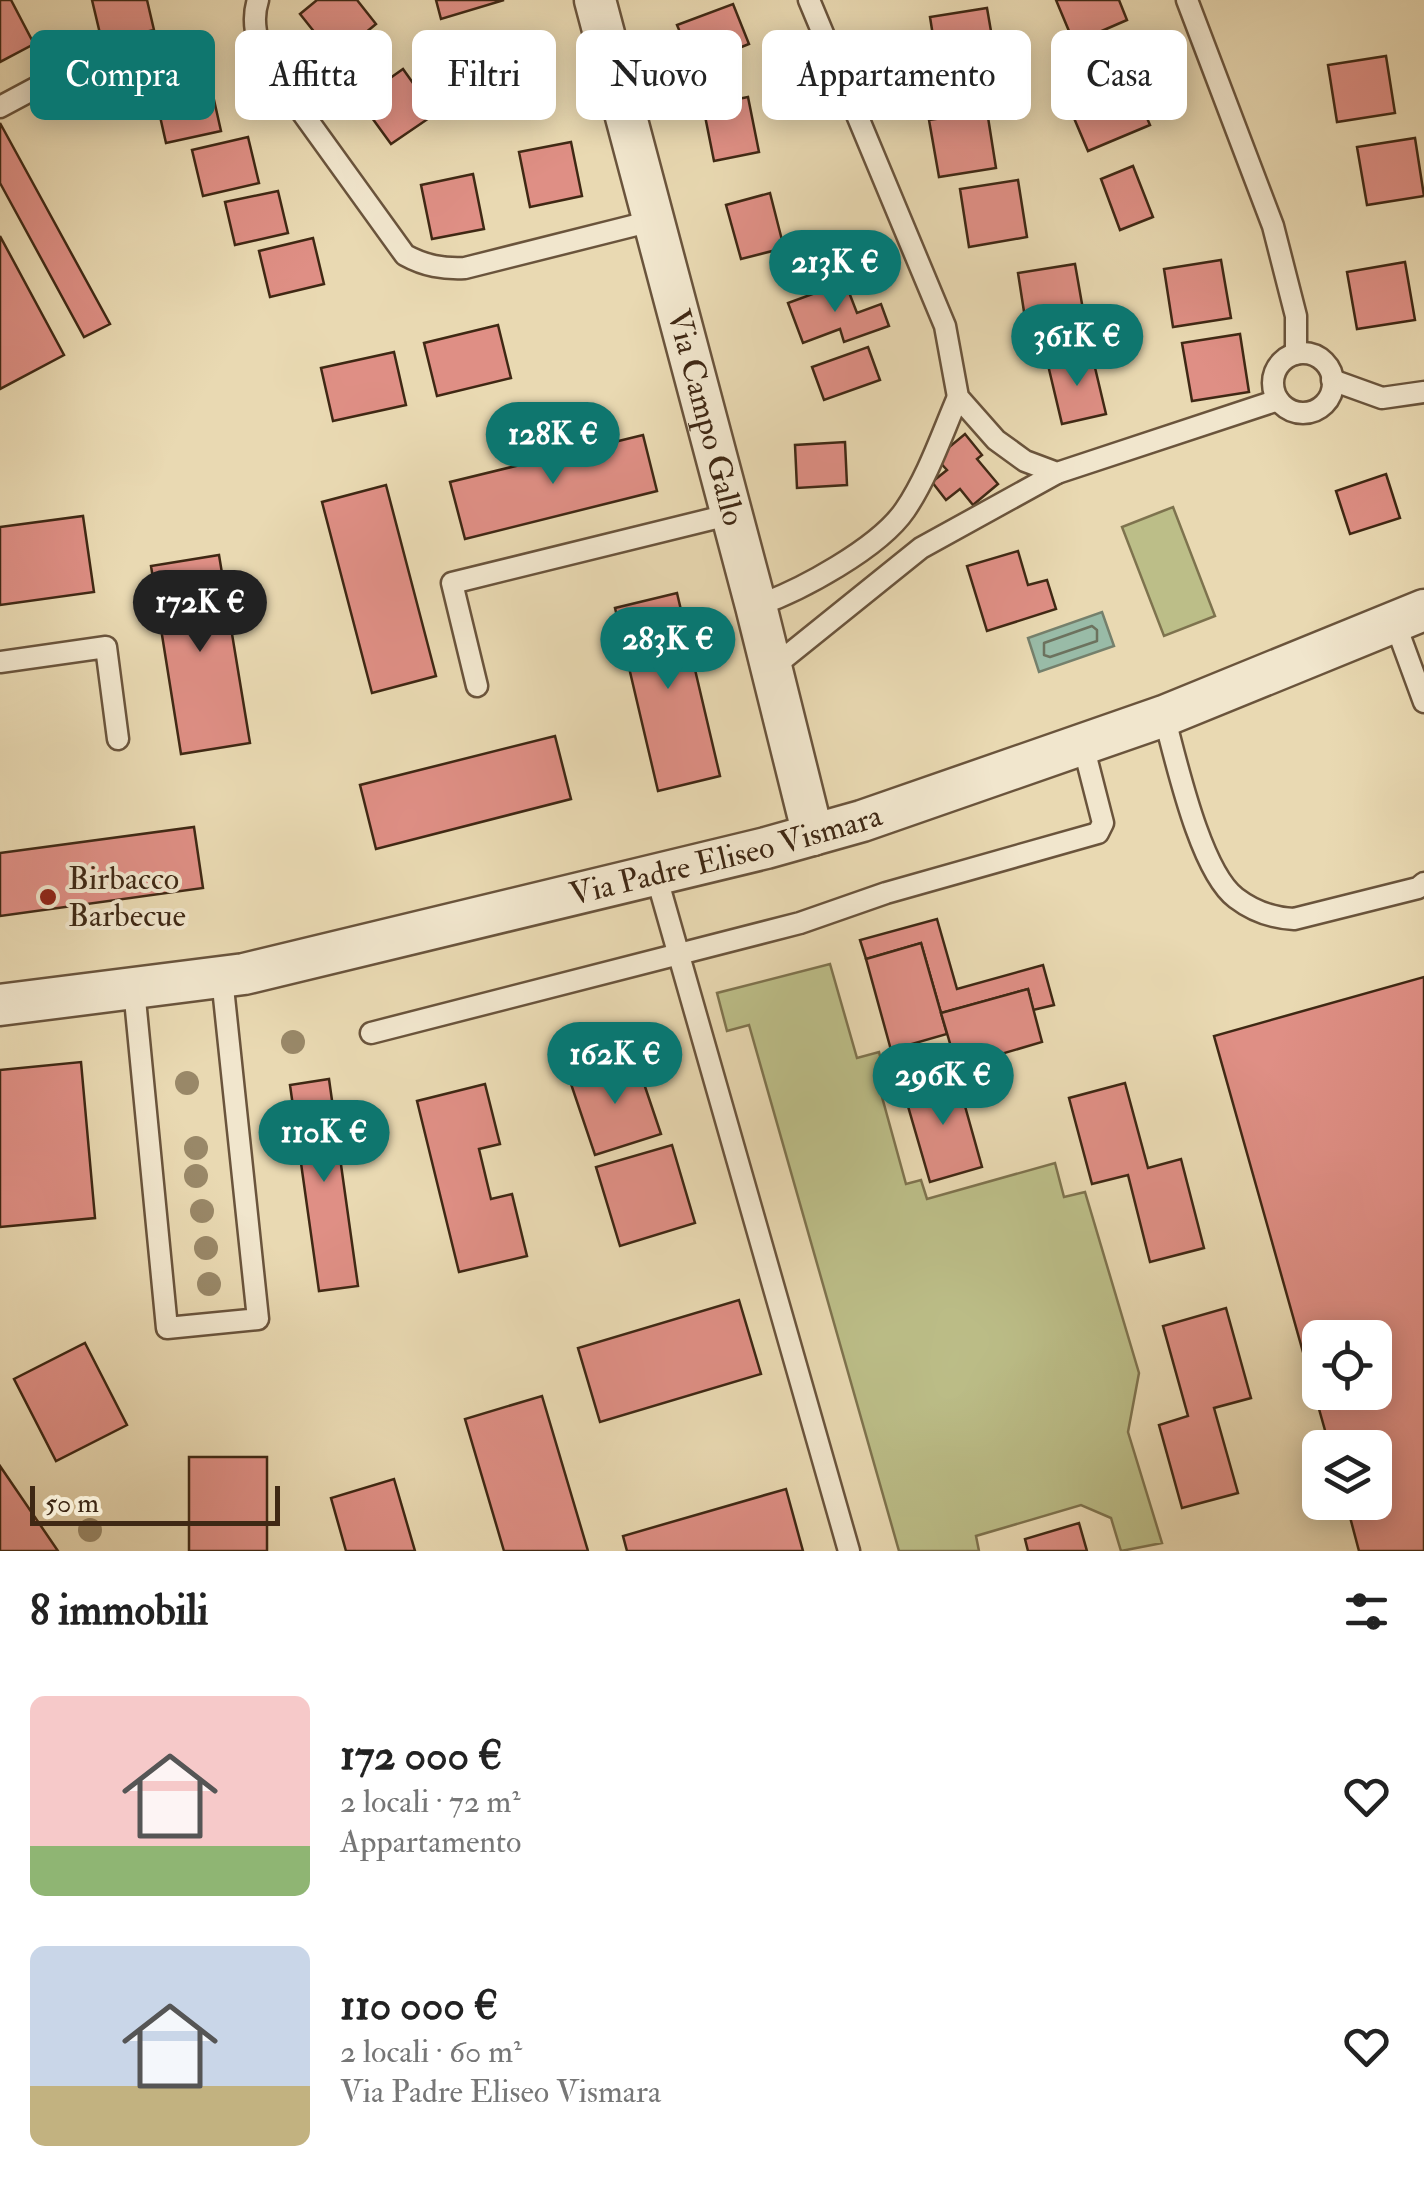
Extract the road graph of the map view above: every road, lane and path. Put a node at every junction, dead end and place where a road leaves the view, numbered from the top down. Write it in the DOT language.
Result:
graph roads {
  1 [pos="258,0"];
  2 [pos="595,0"];
  3 [pos="810,0"];
  4 [pos="1187,0"];
  5 [pos="30,91"];
  6 [pos="0,107"];
  7 [pos="652,221"];
  8 [pos="1296,354"];
  9 [pos="1332,380"];
  10 [pos="1424,392"];
  11 [pos="958,397"];
  12 [pos="1278,400"];
  13 [pos="1057,473"];
  14 [pos="732,514"];
  15 [pos="756,606"];
  16 [pos="1410,617"];
  17 [pos="0,662"];
  18 [pos="772,668"];
  19 [pos="477,686"];
  20 [pos="1424,702"];
  21 [pos="1164,716"];
  22 [pos="118,739"];
  23 [pos="1083,745"];
  24 [pos="813,835"];
  25 [pos="656,875"];
  26 [pos="1424,883"];
  27 [pos="678,954"];
  28 [pos="222,978"];
  29 [pos="134,989"];
  30 [pos="0,1005"];
  31 [pos="372,1033"];
  32 [pos="849,1551"];
  1 -- 7 [label="lane"];
  2 -- 7 [label="street, Via Campo Gallo"];
  3 -- 11 [label="lane"];
  4 -- 8 [label="lane"];
  5 -- 6 [label="lane"];
  7 -- 14 [label="street, Via Campo Gallo"];
  8 -- 9 [label="lane"];
  8 -- 12 [label="lane"];
  9 -- 10 [label="lane"];
  9 -- 12 [label="lane"];
  11 -- 13 [label="lane"];
  11 -- 15 [label="lane"];
  12 -- 13 [label="lane"];
  13 -- 18 [label="lane"];
  14 -- 15 [label="street, Via Campo Gallo"];
  14 -- 19 [label="lane"];
  15 -- 18 [label="street, Via Campo Gallo"];
  16 -- 20 [label="lane"];
  16 -- 21 [label="street, Via Padre Eliseo Vismara"];
  17 -- 22 [label="lane"];
  18 -- 24 [label="street, Via Campo Gallo"];
  21 -- 23 [label="street, Via Padre Eliseo Vismara"];
  21 -- 26 [label="lane"];
  23 -- 24 [label="street, Via Padre Eliseo Vismara"];
  23 -- 27 [label="lane"];
  24 -- 25 [label="street, Via Padre Eliseo Vismara"];
  25 -- 27 [label="lane"];
  25 -- 28 [label="street, Via Padre Eliseo Vismara"];
  27 -- 31 [label="lane"];
  27 -- 32 [label="lane"];
  28 -- 29 [label="street, Via Padre Eliseo Vismara"];
  28 -- 29 [label="lane"];
  29 -- 30 [label="street, Via Padre Eliseo Vismara"];
}
